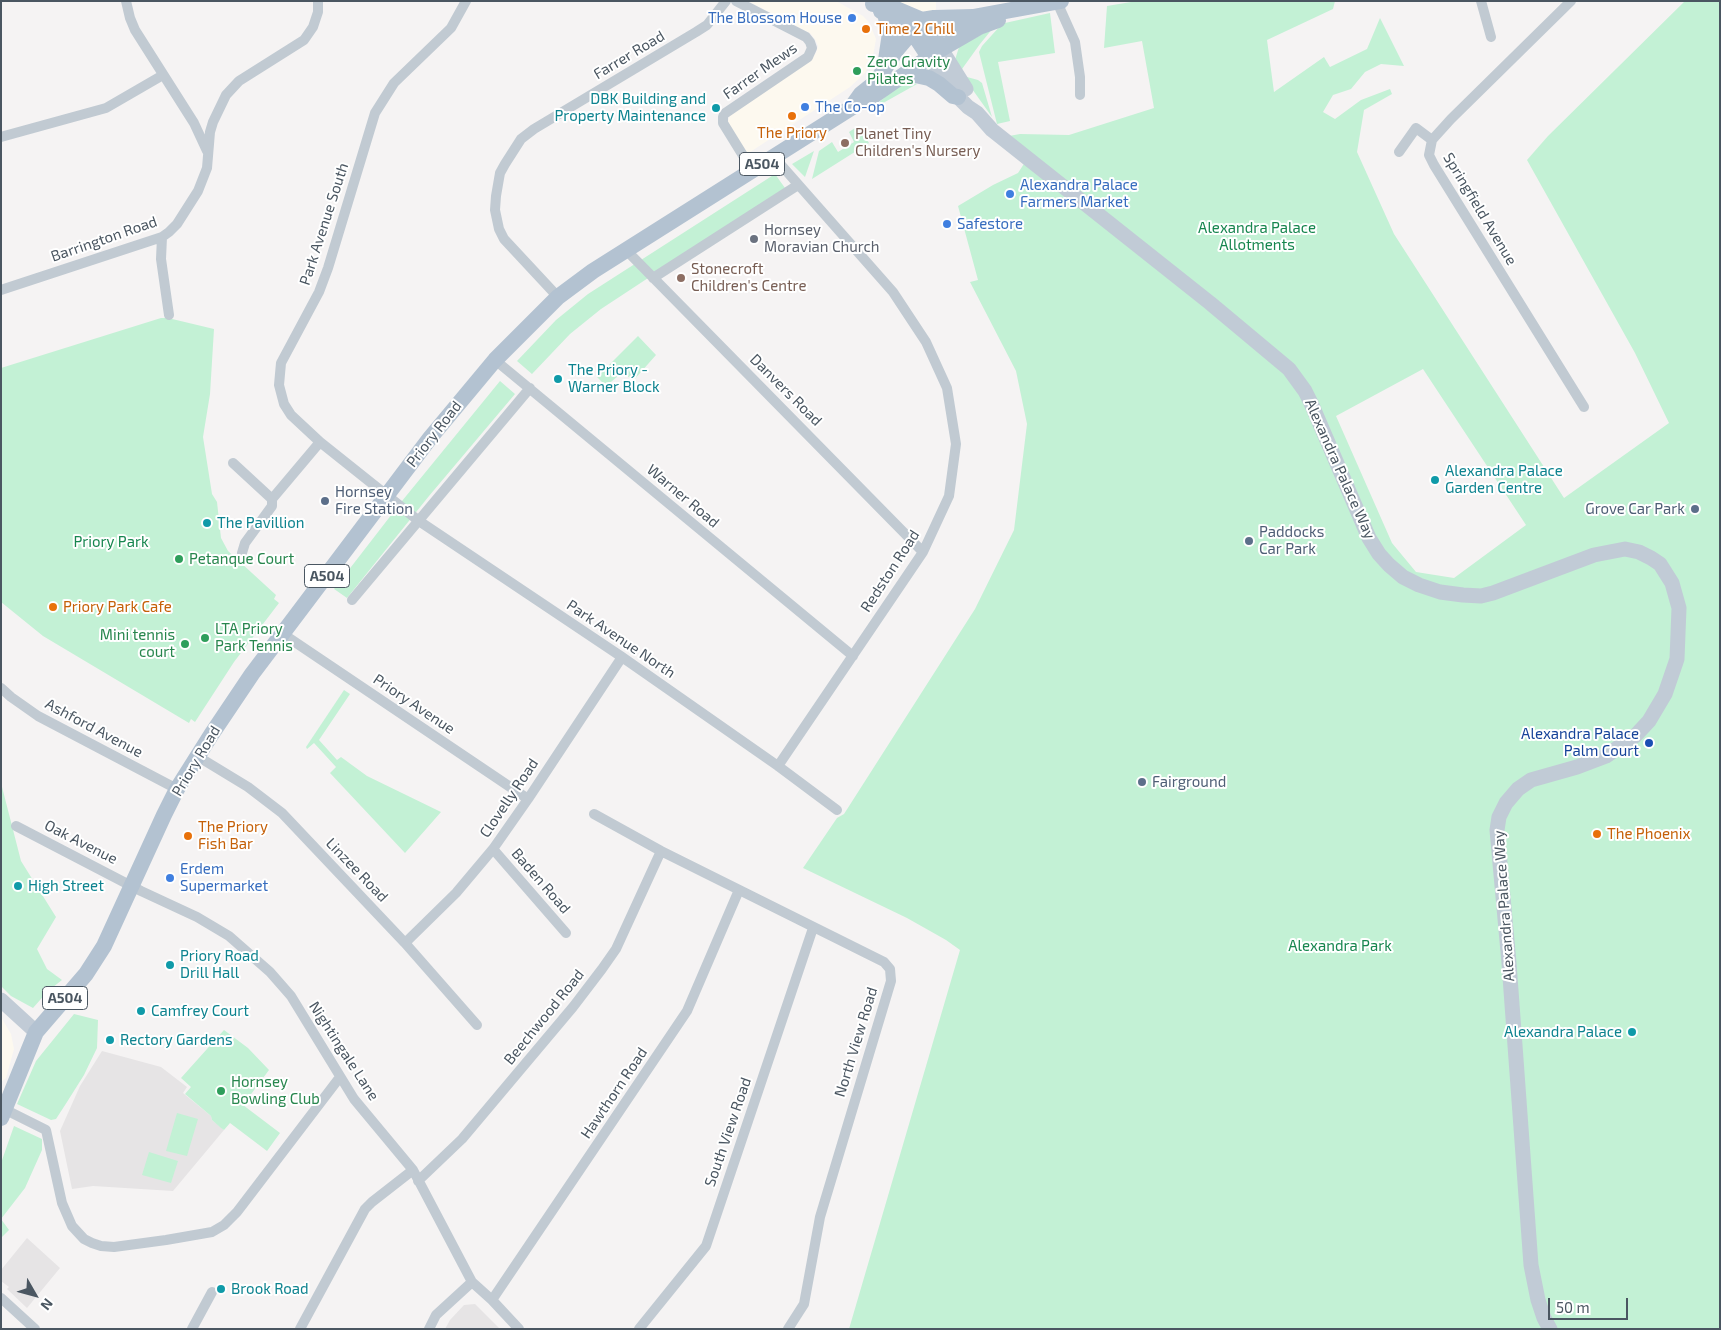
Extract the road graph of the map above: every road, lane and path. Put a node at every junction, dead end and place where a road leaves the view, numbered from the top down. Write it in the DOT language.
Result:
graph roads {
  1 [pos="126,1"];
  2 [pos="318,1"];
  3 [pos="466,1"];
  4 [pos="726,1"];
  5 [pos="736,1"];
  6 [pos="1481,1"];
  7 [pos="1571,1"];
  8 [pos="1059,2"];
  9 [pos="1038,5"];
  10 [pos="876,6"];
  11 [pos="979,27"];
  12 [pos="920,31"];
  13 [pos="1490,37"];
  14 [pos="935,53"];
  15 [pos="906,73"];
  16 [pos="882,74"];
  17 [pos="163,75"];
  18 [pos="1080,95"];
  19 [pos="958,97"];
  20 [pos="851,108"];
  21 [pos="977,113"];
  22 [pos="213,122"];
  23 [pos="194,123"];
  24 [pos="1,137"];
  25 [pos="1432,140"];
  26 [pos="207,151"];
  27 [pos="1399,152"];
  28 [pos="774,157"];
  29 [pos="752,170"];
  30 [pos="798,185"];
  31 [pos="162,237"];
  32 [pos="626,250"];
  33 [pos="653,278"];
  34 [pos="1,290"];
  35 [pos="558,297"];
  36 [pos="169,315"];
  37 [pos="495,360"];
  38 [pos="530,388"];
  39 [pos="1584,407"];
  40 [pos="320,442"];
  41 [pos="233,463"];
  42 [pos="386,496"];
  43 [pos="272,499"];
  44 [pos="419,521"];
  45 [pos="924,552"];
  46 [pos="242,554"];
  47 [pos="352,600"];
  48 [pos="283,634"];
  49 [pos="853,656"];
  50 [pos="622,657"];
  51 [pos="1,688"];
  52 [pos="197,756"];
  53 [pos="778,766"];
  54 [pos="177,789"];
  55 [pos="528,799"];
  56 [pos="837,810"];
  57 [pos="594,814"];
  58 [pos="16,826"];
  59 [pos="493,849"];
  60 [pos="661,851"];
  61 [pos="132,886"];
  62 [pos="738,890"];
  63 [pos="813,928"];
  64 [pos="566,933"];
  65 [pos="405,943"];
  66 [pos="1,1000"];
  67 [pos="476,1025"];
  68 [pos="36,1032"];
  69 [pos="340,1077"];
  70 [pos="4,1106"];
  71 [pos="413,1170"];
  72 [pos="418,1181"];
  73 [pos="472,1282"];
  74 [pos="212,1292"];
  75 [pos="1,1298"];
  76 [pos="492,1300"];
  77 [pos="35,1329"];
  78 [pos="192,1329"];
  79 [pos="300,1329"];
  80 [pos="429,1329"];
  81 [pos="519,1329"];
  82 [pos="639,1329"];
  83 [pos="788,1329"];
  84 [pos="1550,1329"];
  1 -- 17 [label="street"];
  2 -- 22 [label="street, Barrington Road"];
  3 -- 40 [label="street, Park Avenue South"];
  4 -- 35 [label="street, Farrer Road"];
  5 -- 29 [label="street, Farrer Mews"];
  6 -- 13 [label="street"];
  7 -- 25 [label="street, Springfield Avenue"];
  8 -- 9 [label="main road, A504"];
  8 -- 18 [label="street"];
  9 -- 11 [label="main road, A504"];
  9 -- 12 [label="main road, A504"];
  10 -- 12 [label="main road"];
  10 -- 16 [label="main road"];
  11 -- 12 [label="main road"];
  11 -- 14 [label="main road, A504"];
  12 -- 14 [label="main road"];
  12 -- 16 [label="main road, Priory Road / A504"];
  14 -- 15 [label="main road, A504"];
  14 -- 19 [label="street, Alexandra Palace Way"];
  14 -- 21 [label="street, Alexandra Palace Way"];
  15 -- 19 [label="main road"];
  15 -- 20 [label="main road, A504"];
  16 -- 20 [label="main road, Priory Road / A504"];
  17 -- 23 [label="street"];
  17 -- 24 [label="street"];
  19 -- 21 [label="street, Alexandra Palace Way"];
  20 -- 28 [label="main road, Priory Road / A504"];
  21 -- 84 [label="street, Alexandra Palace Way"];
  22 -- 23 [label="street"];
  22 -- 26 [label="street, Barrington Road"];
  23 -- 26 [label="street"];
  25 -- 27 [label="street"];
  25 -- 39 [label="street, Springfield Avenue"];
  26 -- 31 [label="street, Barrington Road"];
  28 -- 29 [label="main road, Priory Road / A504"];
  28 -- 30 [label="street, Redston Road"];
  29 -- 32 [label="main road, Priory Road / A504"];
  30 -- 33 [label="street"];
  30 -- 45 [label="street, Redston Road"];
  31 -- 34 [label="street, Barrington Road"];
  31 -- 36 [label="street"];
  32 -- 33 [label="street, Danvers Road"];
  32 -- 35 [label="main road, Priory Road / A504"];
  33 -- 45 [label="street, Danvers Road"];
  35 -- 37 [label="main road, Priory Road / A504"];
  37 -- 38 [label="street, Warner Road"];
  37 -- 42 [label="main road, Priory Road / A504"];
  38 -- 44 [label="street"];
  38 -- 49 [label="street, Warner Road"];
  40 -- 42 [label="street, Park Avenue South"];
  40 -- 43 [label="street"];
  41 -- 43 [label="street"];
  42 -- 44 [label="street, Park Avenue North"];
  42 -- 48 [label="main road, Priory Road / A504"];
  43 -- 46 [label="street"];
  44 -- 47 [label="street"];
  44 -- 50 [label="street, Park Avenue North"];
  45 -- 49 [label="street, Redston Road"];
  48 -- 52 [label="main road, Priory Road / A504"];
  48 -- 55 [label="street, Priory Avenue"];
  49 -- 53 [label="street, Redston Road"];
  50 -- 53 [label="street, Park Avenue North"];
  50 -- 55 [label="street, Clovelly Road"];
  51 -- 54 [label="street, Ashford Avenue"];
  52 -- 54 [label="main road, Priory Road / A504"];
  52 -- 65 [label="street, Linzee Road"];
  53 -- 56 [label="street, Park Avenue North"];
  54 -- 61 [label="main road, Priory Road / A504"];
  55 -- 59 [label="street, Clovelly Road"];
  57 -- 60 [label="street, North View Road"];
  58 -- 61 [label="street, Oak Avenue"];
  59 -- 64 [label="street, Baden Road"];
  59 -- 65 [label="street, Clovelly Road"];
  60 -- 62 [label="street, North View Road"];
  60 -- 72 [label="street, Beechwood Road"];
  61 -- 68 [label="main road, Priory Road / A504"];
  61 -- 69 [label="street, Nightingale Lane"];
  62 -- 63 [label="street, North View Road"];
  62 -- 76 [label="street, Hawthorn Road"];
  63 -- 82 [label="street, South View Road"];
  63 -- 83 [label="street, North View Road"];
  65 -- 67 [label="street, Linzee Road"];
  66 -- 68 [label="street"];
  68 -- 70 [label="main road, A504"];
  69 -- 70 [label="street"];
  69 -- 71 [label="street, Nightingale Lane"];
  71 -- 72 [label="street, Nightingale Lane"];
  71 -- 79 [label="street"];
  72 -- 73 [label="street, Nightingale Lane"];
  73 -- 76 [label="street, Nightingale Lane"];
  73 -- 80 [label="street"];
  74 -- 78 [label="street"];
  75 -- 77 [label="street"];
  76 -- 81 [label="street, Nightingale Lane"];
}
